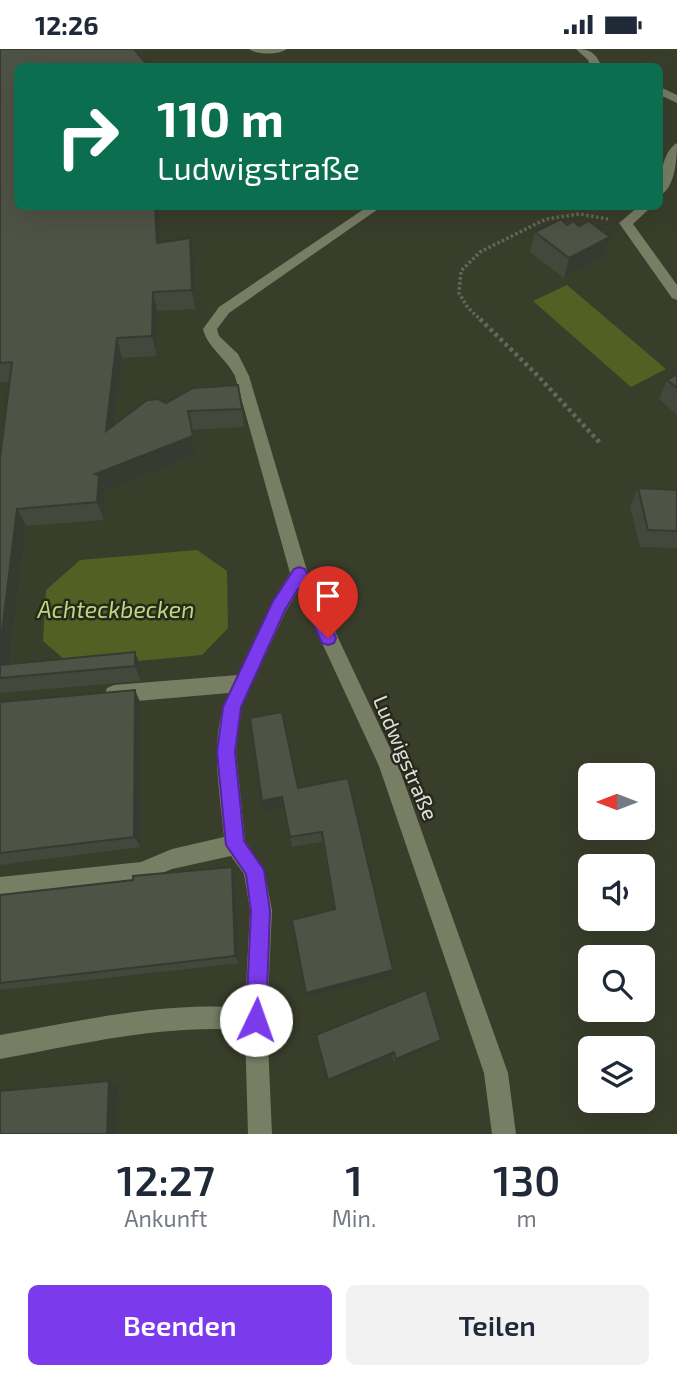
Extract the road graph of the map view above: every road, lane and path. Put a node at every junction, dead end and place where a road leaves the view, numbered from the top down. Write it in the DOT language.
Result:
graph roads {
  1 [pos="254,49"];
  2 [pos="282,49"];
  3 [pos="581,49"];
  4 [pos="596,63"];
  5 [pos="677,147"];
  6 [pos="663,183"];
  7 [pos="371,210"];
  8 [pos="641,210"];
  9 [pos="626,223"];
  10 [pos="677,295"];
  11 [pos="601,444"];
  12 [pos="299,574"];
  13 [pos="243,683"];
  14 [pos="95,696"];
  15 [pos="235,845"];
  16 [pos="0,888"];
  17 [pos="256,1020"];
  18 [pos="0,1047"];
  19 [pos="260,1134"];
  20 [pos="505,1134"];
  1 -- 2 [label="lane"];
  3 -- 4 [label="lane"];
  5 -- 6 [label="lane"];
  7 -- 12 [label="lane, Ludwigstraße"];
  8 -- 9 [label="lane"];
  9 -- 10 [label="lane"];
  9 -- 11 [label="path"];
  12 -- 13 [label="lane"];
  12 -- 20 [label="lane, Ludwigstraße"];
  13 -- 14 [label="lane"];
  13 -- 15 [label="lane"];
  15 -- 16 [label="lane"];
  15 -- 17 [label="lane"];
  17 -- 18 [label="lane"];
  17 -- 19 [label="lane"];
}
